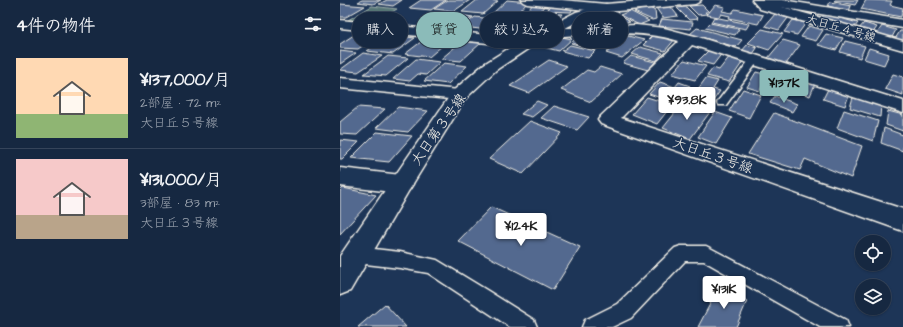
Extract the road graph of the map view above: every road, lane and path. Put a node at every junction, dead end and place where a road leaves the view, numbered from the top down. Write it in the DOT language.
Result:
graph roads {
  1 [pos="527,0"];
  2 [pos="695,0"];
  3 [pos="758,0"];
  4 [pos="762,0"];
  5 [pos="606,8"];
  6 [pos="564,23"];
  7 [pos="340,24"];
  8 [pos="903,24"];
  9 [pos="564,32"];
  10 [pos="480,38"];
  11 [pos="690,39"];
  12 [pos="903,46"];
  13 [pos="519,48"];
  14 [pos="754,60"];
  15 [pos="340,83"];
  16 [pos="459,95"];
  17 [pos="722,103"];
  18 [pos="903,107"];
  19 [pos="340,177"];
  20 [pos="401,184"];
  21 [pos="903,220"];
  22 [pos="357,255"];
  23 [pos="340,281"];
  24 [pos="527,327"];
  25 [pos="592,327"];
  26 [pos="839,327"];
  1 -- 5 [label="street"];
  2 -- 5 [label="street, 大日第３号線"];
  3 -- 12 [label="street, 大日丘４号線"];
  4 -- 8 [label="street"];
  5 -- 6 [label="street, 大日第３号線"];
  7 -- 10 [label="street"];
  9 -- 11 [label="street"];
  11 -- 14 [label="street"];
  11 -- 21 [label="street, 大日丘３号線"];
  13 -- 16 [label="street, 大日第３号線"];
  14 -- 17 [label="lane"];
  14 -- 18 [label="street"];
  15 -- 16 [label="street"];
  16 -- 20 [label="street, 大日第３号線"];
  19 -- 20 [label="street"];
  20 -- 22 [label="street, 大日第３号線"];
  22 -- 23 [label="street, 大日第３号線"];
  22 -- 24 [label="lane"];
  25 -- 26 [label="lane"];
}
